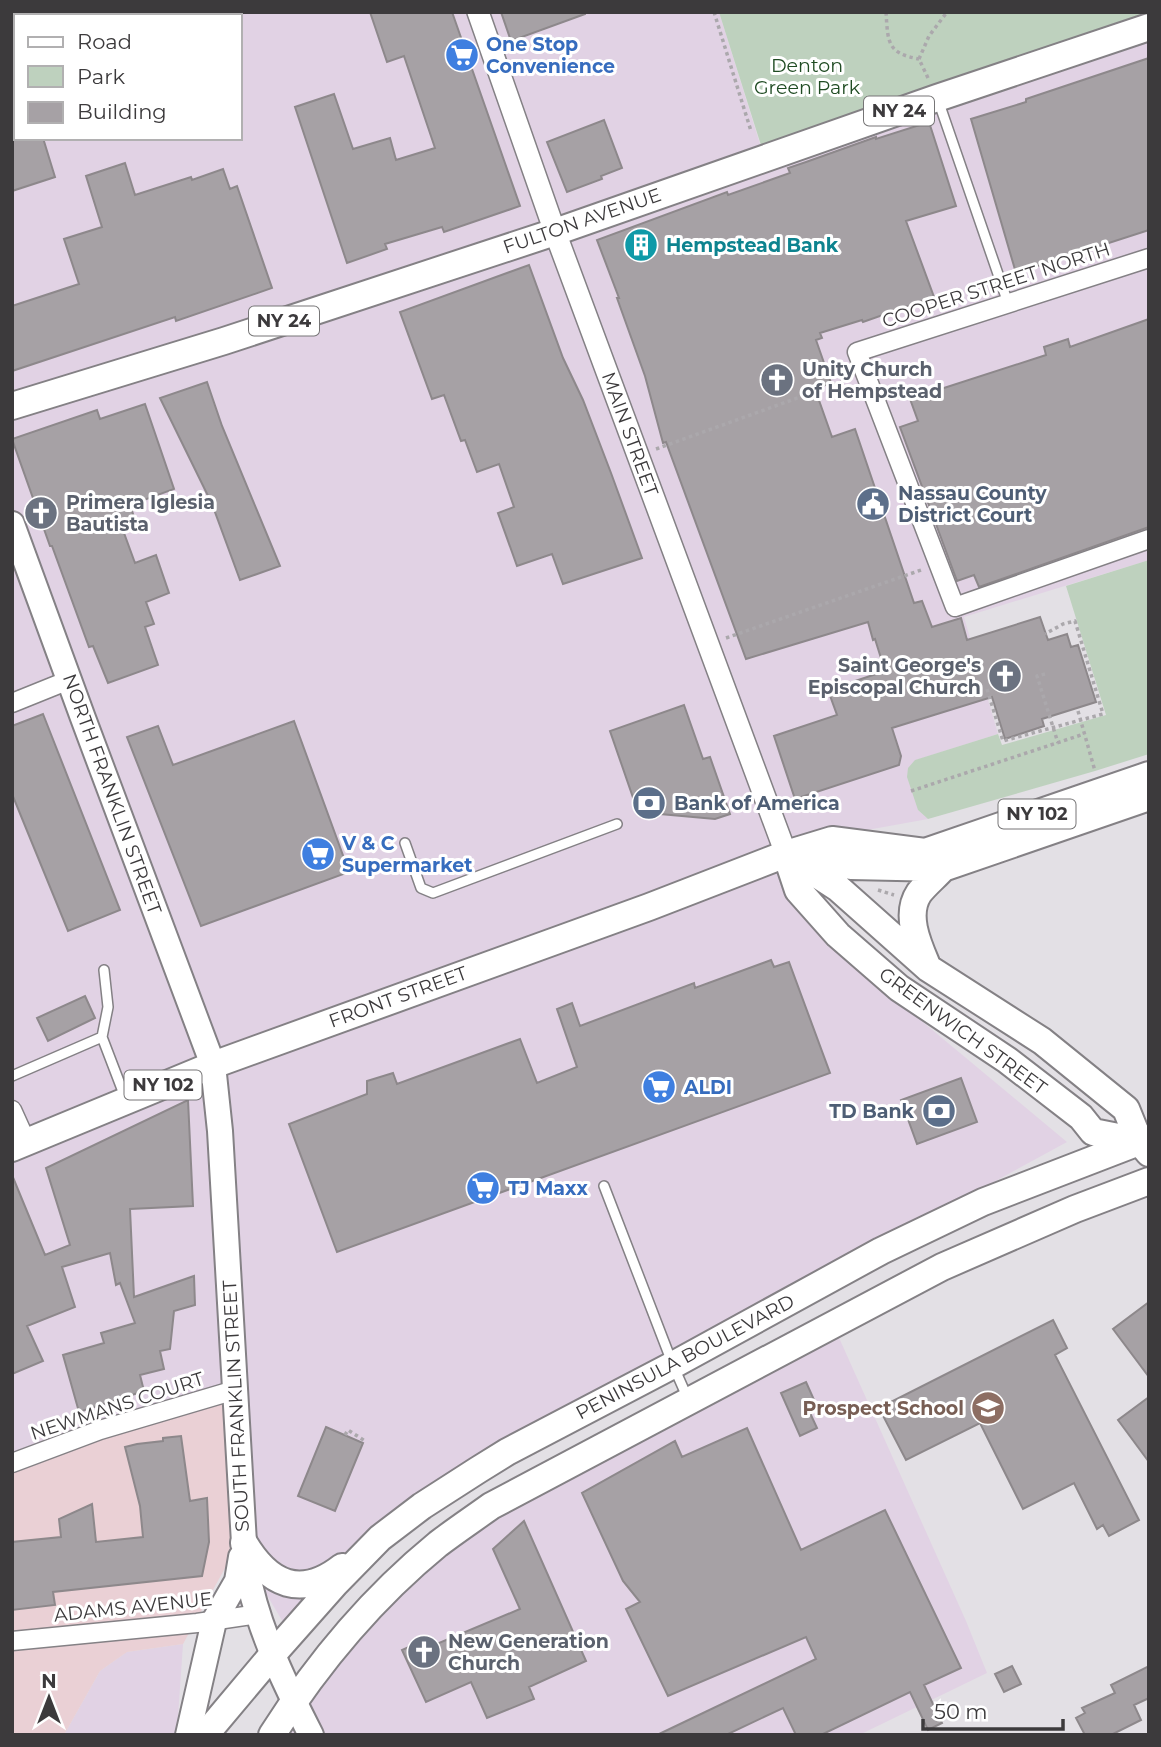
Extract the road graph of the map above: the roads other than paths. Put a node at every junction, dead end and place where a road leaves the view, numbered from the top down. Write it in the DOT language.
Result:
graph roads {
  1 [pos="478,12"];
  2 [pos="1149,27"];
  3 [pos="937,98"];
  4 [pos="555,232"];
  5 [pos="1149,258"];
  6 [pos="1008,303"];
  7 [pos="12,406"];
  8 [pos="12,524"];
  9 [pos="1149,539"];
  10 [pos="69,680"];
  11 [pos="12,703"];
  12 [pos="1149,775"];
  13 [pos="1149,797"];
  14 [pos="617,824"];
  15 [pos="405,843"];
  16 [pos="786,855"];
  17 [pos="943,868"];
  18 [pos="928,968"];
  19 [pos="104,970"];
  20 [pos="102,1037"];
  21 [pos="213,1065"];
  22 [pos="12,1076"];
  23 [pos="126,1100"];
  24 [pos="12,1110"];
  25 [pos="1145,1144"];
  26 [pos="19,1145"];
  27 [pos="1149,1181"];
  28 [pos="604,1186"];
  29 [pos="673,1365"];
  30 [pos="235,1390"];
  31 [pos="689,1401"];
  32 [pos="12,1463"];
  33 [pos="380,1538"];
  34 [pos="244,1543"];
  35 [pos="258,1614"];
  36 [pos="214,1621"];
  37 [pos="12,1641"];
  38 [pos="273,1654"];
  39 [pos="294,1701"];
  40 [pos="188,1735"];
  41 [pos="205,1735"];
  42 [pos="272,1735"];
  43 [pos="311,1735"];
  1 -- 4 [label="street, MAIN STREET"];
  2 -- 3 [label="main road, FULTON AVENUE / NY 24"];
  3 -- 4 [label="main road, FULTON AVENUE / NY 24"];
  3 -- 6 [label="lane"];
  4 -- 7 [label="main road, FULTON AVENUE / NY 24"];
  4 -- 16 [label="street, MAIN STREET"];
  5 -- 6 [label="street, COOPER STREET NORTH"];
  6 -- 9 [label="street, COOPER STREET NORTH"];
  8 -- 10 [label="main road, NORTH FRANKLIN STREET"];
  10 -- 11 [label="street"];
  10 -- 21 [label="main road, NORTH FRANKLIN STREET"];
  12 -- 16 [label="main road, FRONT STREET / NY 102"];
  13 -- 17 [label="main road, NY 102"];
  14 -- 15 [label="lane"];
  16 -- 17 [label="main road, NY 102"];
  16 -- 18 [label="main road, GREENWICH STREET"];
  16 -- 21 [label="main road, FRONT STREET / NY 102"];
  16 -- 25 [label="main road, GREENWICH STREET"];
  17 -- 18 [label="main road"];
  18 -- 25 [label="main road, GREENWICH STREET"];
  19 -- 20 [label="lane"];
  20 -- 22 [label="lane"];
  20 -- 23 [label="lane"];
  21 -- 23 [label="main road, FRONT STREET / NY 102"];
  21 -- 30 [label="main road, SOUTH FRANKLIN STREET"];
  23 -- 26 [label="main road, FRONT STREET / NY 102"];
  24 -- 26 [label="street"];
  25 -- 29 [label="main road, PENINSULA BOULEVARD"];
  27 -- 31 [label="main road, PENINSULA BOULEVARD"];
  28 -- 29 [label="lane"];
  29 -- 31 [label="lane"];
  29 -- 33 [label="main road, PENINSULA BOULEVARD"];
  30 -- 32 [label="street, NEWMANS COURT"];
  30 -- 34 [label="main road, SOUTH FRANKLIN STREET"];
  31 -- 39 [label="main road, PENINSULA BOULEVARD"];
  33 -- 34 [label="main road"];
  33 -- 38 [label="main road, PENINSULA BOULEVARD"];
  34 -- 35 [label="main road, SOUTH FRANKLIN STREET"];
  34 -- 36 [label="main road"];
  35 -- 36 [label="street, ADAMS AVENUE"];
  35 -- 38 [label="main road, SOUTH FRANKLIN STREET"];
  36 -- 37 [label="street, ADAMS AVENUE"];
  36 -- 40 [label="main road"];
  38 -- 39 [label="main road, SOUTH FRANKLIN STREET"];
  38 -- 41 [label="main road, PENINSULA BOULEVARD"];
  39 -- 42 [label="main road, PENINSULA BOULEVARD"];
  39 -- 43 [label="main road, SOUTH FRANKLIN STREET"];
}
